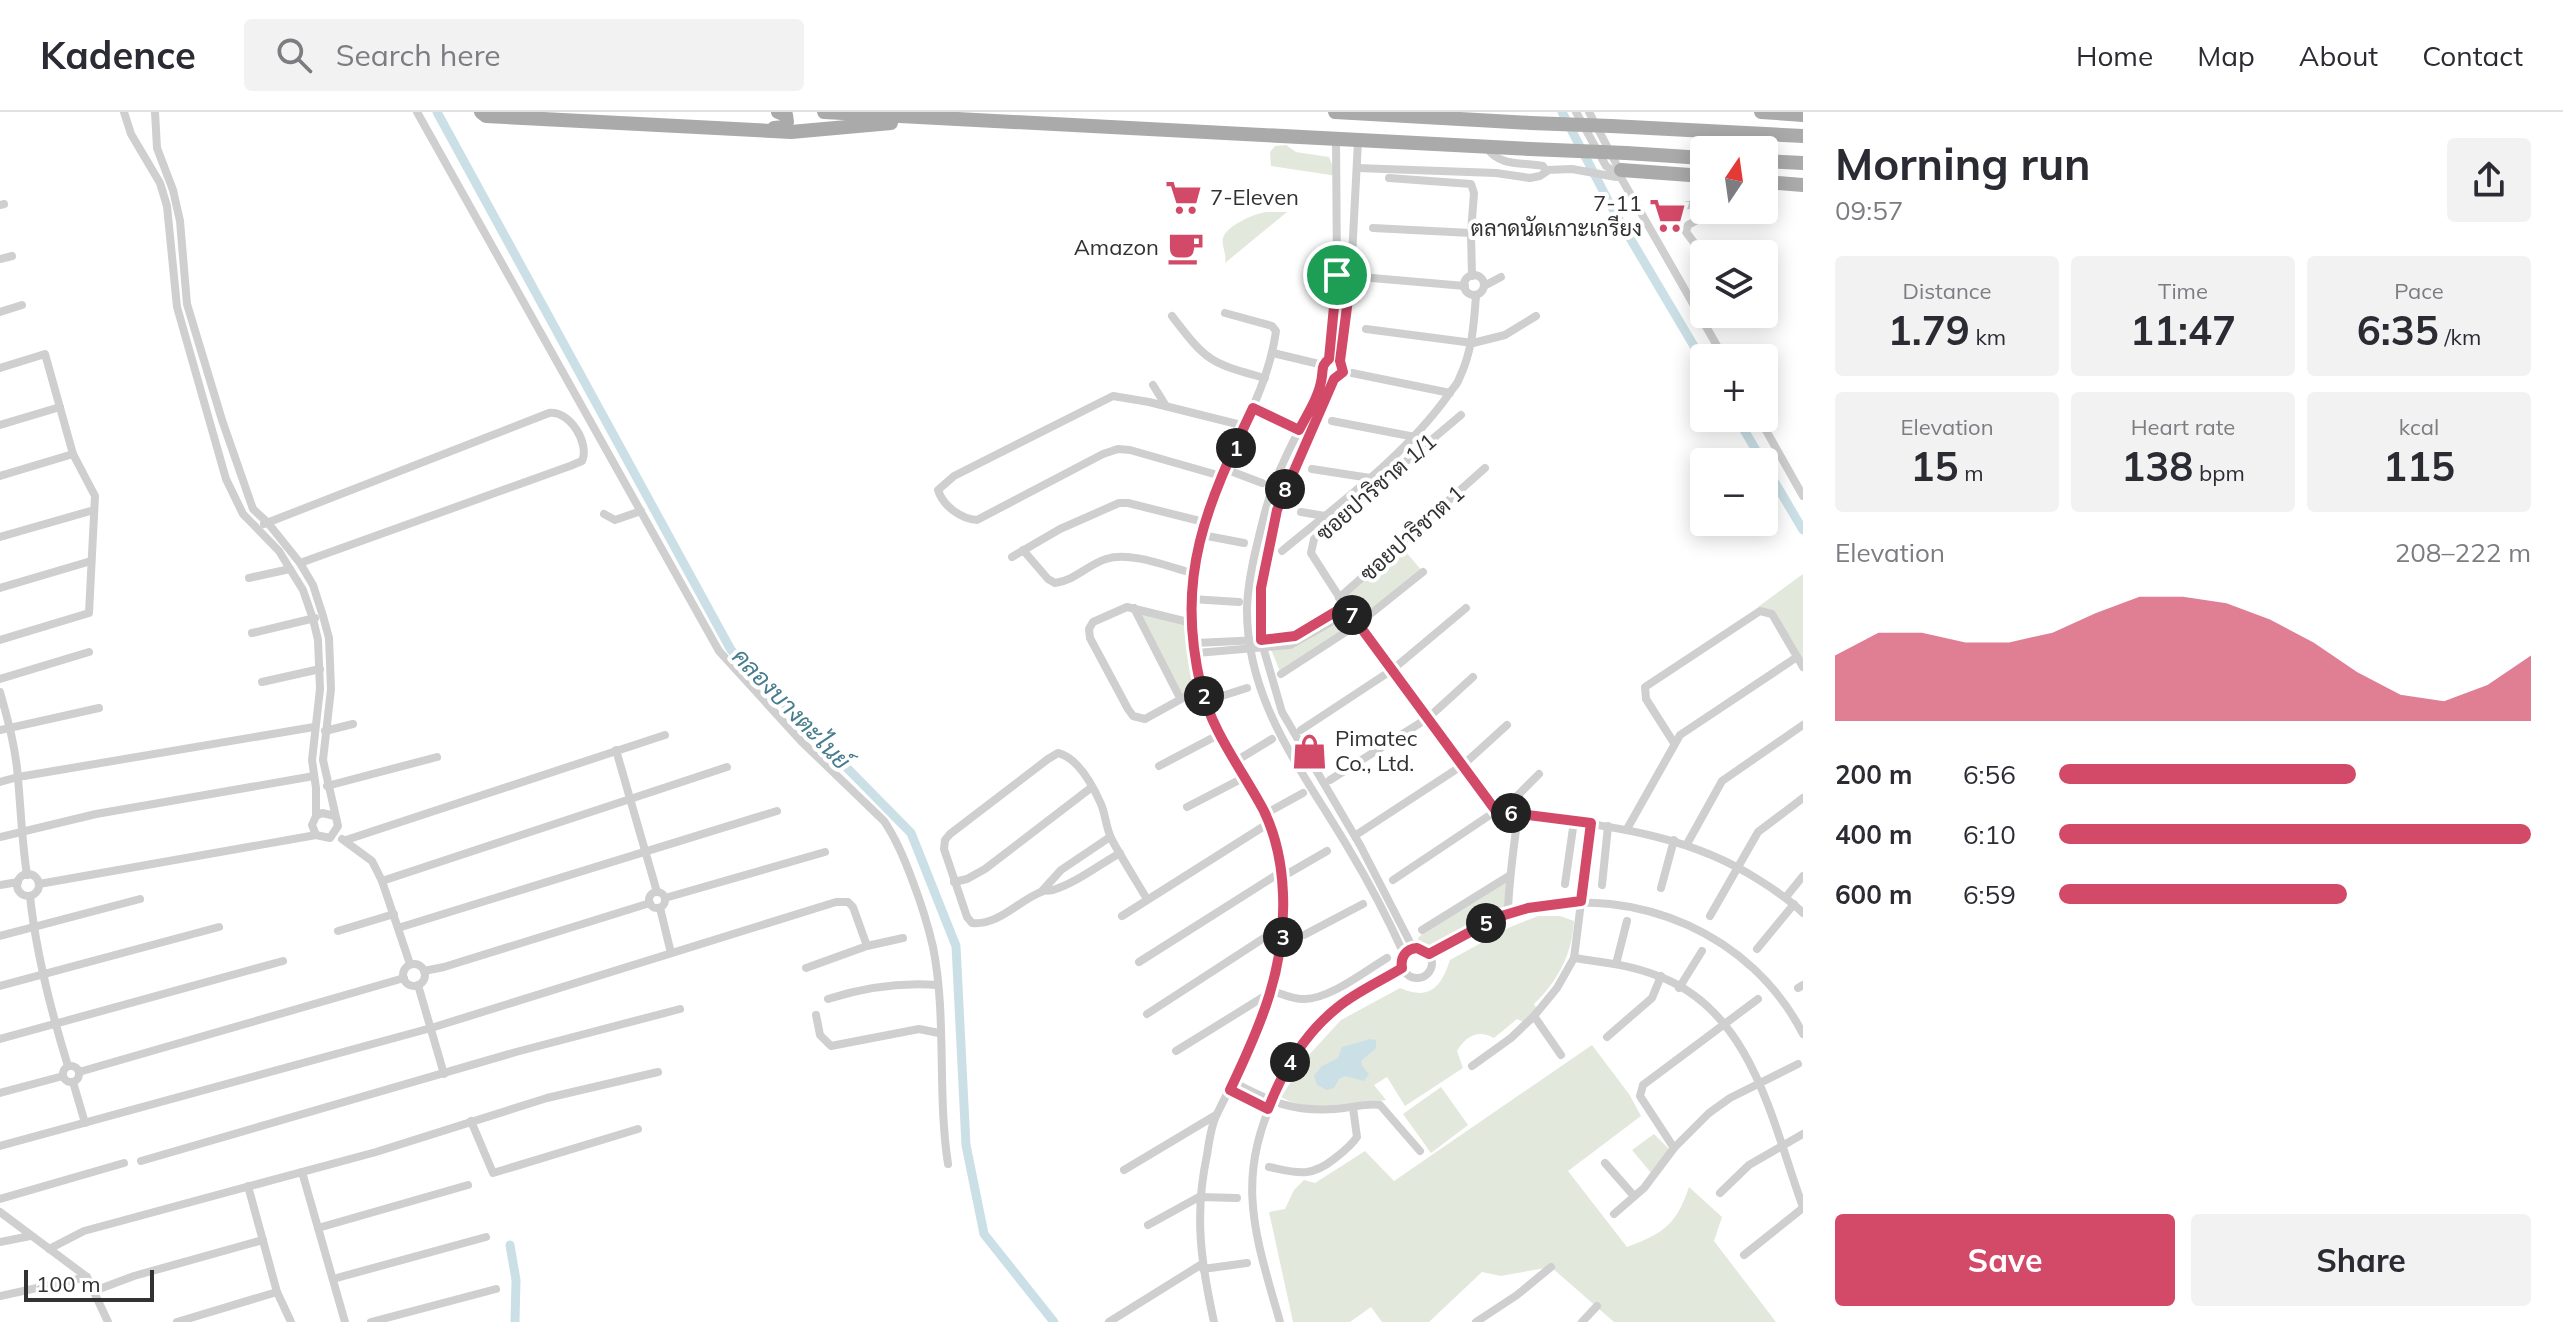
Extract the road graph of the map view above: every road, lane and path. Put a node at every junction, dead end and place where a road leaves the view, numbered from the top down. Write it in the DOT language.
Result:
graph roads {
  1 [pos="124,112"];
  2 [pos="155,112"];
  3 [pos="417,112"];
  4 [pos="481,112"];
  5 [pos="778,112"];
  6 [pos="824,112"];
  7 [pos="1335,112"];
  8 [pos="1576,112"];
  9 [pos="1589,112"];
  10 [pos="1761,112"];
  11 [pos="499,114"];
  12 [pos="1796,114"];
  13 [pos="943,119"];
  14 [pos="766,129"];
  15 [pos="1787,135"];
  16 [pos="1803,136"];
  17 [pos="1336,139"];
  18 [pos="1358,141"];
  19 [pos="1486,147"];
  20 [pos="157,148"];
  21 [pos="143,153"];
  22 [pos="1690,157"];
  23 [pos="1778,162"];
  24 [pos="1803,163"];
  25 [pos="1357,168"];
  26 [pos="1546,170"];
  27 [pos="1620,175"];
  28 [pos="1690,176"];
  29 [pos="1389,178"];
  30 [pos="1778,183"];
  31 [pos="1803,185"];
  32 [pos="1690,205"];
  33 [pos="1684,206"];
  34 [pos="1373,228"];
  35 [pos="1471,233"];
  36 [pos="12,256"];
  37 [pos="0,259"];
  38 [pos="1337,275"];
  39 [pos="1351,276"];
  40 [pos="1472,276"];
  41 [pos="1501,277"];
  42 [pos="172,278"];
  43 [pos="183,278"];
  44 [pos="1465,286"];
  45 [pos="1484,286"];
  46 [pos="1476,295"];
  47 [pos="22,305"];
  48 [pos="0,312"];
  49 [pos="1225,313"];
  50 [pos="1172,316"];
  51 [pos="1536,316"];
  52 [pos="1366,329"];
  53 [pos="1473,343"];
  54 [pos="1716,344"];
  55 [pos="1273,353"];
  56 [pos="1329,359"];
  57 [pos="1340,361"];
  58 [pos="0,368"];
  59 [pos="1321,368"];
  60 [pos="1352,373"];
  61 [pos="1265,378"];
  62 [pos="1334,379"];
  63 [pos="1153,385"];
  64 [pos="1450,393"];
  65 [pos="1166,406"];
  66 [pos="60,407"];
  67 [pos="1253,408"];
  68 [pos="1461,415"];
  69 [pos="222,420"];
  70 [pos="1332,421"];
  71 [pos="210,424"];
  72 [pos="0,425"];
  73 [pos="1245,426"];
  74 [pos="1299,430"];
  75 [pos="1768,432"];
  76 [pos="1415,437"];
  77 [pos="73,454"];
  78 [pos="1485,468"];
  79 [pos="1312,469"];
  80 [pos="1223,472"];
  81 [pos="0,476"];
  82 [pos="1370,478"];
  83 [pos="1800,482"];
  84 [pos="1262,483"];
  85 [pos="1803,496"];
  86 [pos="94,510"];
  87 [pos="641,511"];
  88 [pos="1301,512"];
  89 [pos="604,514"];
  90 [pos="1325,516"];
  91 [pos="1204,522"];
  92 [pos="268,523"];
  93 [pos="256,527"];
  94 [pos="1202,535"];
  95 [pos="0,537"];
  96 [pos="1244,543"];
  97 [pos="1023,550"];
  98 [pos="1282,551"];
  99 [pos="1012,557"];
  100 [pos="91,561"];
  101 [pos="300,563"];
  102 [pos="290,569"];
  103 [pos="1423,572"];
  104 [pos="1193,573"];
  105 [pos="249,578"];
  106 [pos="0,588"];
  107 [pos="1339,598"];
  108 [pos="1191,599"];
  109 [pos="1239,602"];
  110 [pos="1134,608"];
  111 [pos="1466,608"];
  112 [pos="1347,609"];
  113 [pos="323,616"];
  114 [pos="313,619"];
  115 [pos="1192,623"];
  116 [pos="1358,624"];
  117 [pos="252,633"];
  118 [pos="0,640"];
  119 [pos="1250,644"];
  120 [pos="1262,644"];
  121 [pos="1196,648"];
  122 [pos="89,652"];
  123 [pos="1797,657"];
  124 [pos="1803,667"];
  125 [pos="320,669"];
  126 [pos="1392,670"];
  127 [pos="1281,674"];
  128 [pos="1473,677"];
  129 [pos="0,679"];
  130 [pos="262,682"];
  131 [pos="1201,688"];
  132 [pos="1247,688"];
  133 [pos="0,692"];
  134 [pos="1180,698"];
  135 [pos="1206,701"];
  136 [pos="99,708"];
  137 [pos="1428,718"];
  138 [pos="353,724"];
  139 [pos="1507,725"];
  140 [pos="1803,725"];
  141 [pos="10,727"];
  142 [pos="314,727"];
  143 [pos="0,730"];
  144 [pos="1301,730"];
  145 [pos="325,731"];
  146 [pos="1220,734"];
  147 [pos="665,735"];
  148 [pos="1272,739"];
  149 [pos="1674,743"];
  150 [pos="616,750"];
  151 [pos="437,757"];
  152 [pos="1236,761"];
  153 [pos="1463,765"];
  154 [pos="1159,766"];
  155 [pos="727,767"];
  156 [pos="1539,774"];
  157 [pos="314,776"];
  158 [pos="18,777"];
  159 [pos="1245,777"];
  160 [pos="1330,780"];
  161 [pos="0,782"];
  162 [pos="327,786"];
  163 [pos="1092,787"];
  164 [pos="1303,793"];
  165 [pos="1803,798"];
  166 [pos="630,800"];
  167 [pos="1187,807"];
  168 [pos="777,811"];
  169 [pos="1496,811"];
  170 [pos="1513,813"];
  171 [pos="316,816"];
  172 [pos="335,816"];
  173 [pos="1267,818"];
  174 [pos="1574,821"];
  175 [pos="1591,823"];
  176 [pos="1608,826"];
  177 [pos="1627,829"];
  178 [pos="21,832"];
  179 [pos="1359,833"];
  180 [pos="316,835"];
  181 [pos="334,835"];
  182 [pos="0,837"];
  183 [pos="1110,837"];
  184 [pos="346,840"];
  185 [pos="1674,840"];
  186 [pos="1687,844"];
  187 [pos="1327,851"];
  188 [pos="825,852"];
  189 [pos="646,853"];
  190 [pos="1120,853"];
  191 [pos="1739,867"];
  192 [pos="1282,874"];
  193 [pos="27,875"];
  194 [pos="1509,876"];
  195 [pos="1803,876"];
  196 [pos="1393,880"];
  197 [pos="382,881"];
  198 [pos="18,882"];
  199 [pos="954,882"];
  200 [pos="39,884"];
  201 [pos="1565,884"];
  202 [pos="0,885"];
  203 [pos="1602,885"];
  204 [pos="1661,888"];
  205 [pos="1042,891"];
  206 [pos="657,892"];
  207 [pos="30,896"];
  208 [pos="1786,897"];
  209 [pos="665,898"];
  210 [pos="140,899"];
  211 [pos="1147,899"];
  212 [pos="1581,901"];
  213 [pos="650,903"];
  214 [pos="1363,904"];
  215 [pos="1794,904"];
  216 [pos="660,908"];
  217 [pos="1508,911"];
  218 [pos="1803,913"];
  219 [pos="394,914"];
  220 [pos="1122,916"];
  221 [pos="1710,916"];
  222 [pos="1627,921"];
  223 [pos="219,927"];
  224 [pos="33,928"];
  225 [pos="398,928"];
  226 [pos="1284,930"];
  227 [pos="1422,930"];
  228 [pos="338,931"];
  229 [pos="0,936"];
  230 [pos="903,938"];
  231 [pos="867,946"];
  232 [pos="1757,949"];
  233 [pos="1408,951"];
  234 [pos="1702,951"];
  235 [pos="671,953"];
  236 [pos="1429,954"];
  237 [pos="1387,958"];
  238 [pos="1574,958"];
  239 [pos="283,961"];
  240 [pos="1139,962"];
  241 [pos="410,964"];
  242 [pos="1616,964"];
  243 [pos="806,968"];
  244 [pos="1402,968"];
  245 [pos="424,971"];
  246 [pos="44,975"];
  247 [pos="1661,976"];
  248 [pos="404,978"];
  249 [pos="418,985"];
  250 [pos="938,985"];
  251 [pos="0,986"];
  252 [pos="1679,988"];
  253 [pos="1273,991"];
  254 [pos="828,999"];
  255 [pos="1758,999"];
  256 [pos="680,1009"];
  257 [pos="1147,1014"];
  258 [pos="816,1015"];
  259 [pos="1534,1016"];
  260 [pos="55,1024"];
  261 [pos="1726,1024"];
  262 [pos="431,1028"];
  263 [pos="939,1033"];
  264 [pos="1803,1034"];
  265 [pos="1607,1037"];
  266 [pos="0,1039"];
  267 [pos="1176,1051"];
  268 [pos="1561,1055"];
  269 [pos="1798,1064"];
  270 [pos="68,1066"];
  271 [pos="1472,1066"];
  272 [pos="79,1072"];
  273 [pos="658,1072"];
  274 [pos="444,1074"];
  275 [pos="63,1076"];
  276 [pos="73,1082"];
  277 [pos="1759,1084"];
  278 [pos="1232,1086"];
  279 [pos="0,1093"];
  280 [pos="1269,1105"];
  281 [pos="1353,1108"];
  282 [pos="1216,1115"];
  283 [pos="471,1121"];
  284 [pos="85,1123"];
  285 [pos="638,1129"];
  286 [pos="1803,1134"];
  287 [pos="0,1146"];
  288 [pos="1781,1146"];
  289 [pos="1674,1148"];
  290 [pos="1420,1151"];
  291 [pos="141,1161"];
  292 [pos="124,1163"];
  293 [pos="1605,1163"];
  294 [pos="948,1164"];
  295 [pos="1269,1167"];
  296 [pos="1124,1170"];
  297 [pos="302,1172"];
  298 [pos="468,1185"];
  299 [pos="248,1186"];
  300 [pos="1720,1193"];
  301 [pos="1634,1196"];
  302 [pos="1199,1197"];
  303 [pos="1237,1198"];
  304 [pos="0,1199"];
  305 [pos="1803,1208"];
  306 [pos="0,1212"];
  307 [pos="1614,1214"];
  308 [pos="1148,1225"];
  309 [pos="318,1228"];
  310 [pos="30,1236"];
  311 [pos="486,1237"];
  312 [pos="263,1240"];
  313 [pos="0,1242"];
  314 [pos="49,1249"];
  315 [pos="1744,1255"];
  316 [pos="1247,1263"];
  317 [pos="1203,1266"];
  318 [pos="1551,1267"];
  319 [pos="87,1277"];
  320 [pos="333,1279"];
  321 [pos="496,1289"];
  322 [pos="94,1291"];
  323 [pos="277,1292"];
  324 [pos="0,1296"];
  325 [pos="1597,1306"];
  326 [pos="108,1322"];
  327 [pos="177,1322"];
  328 [pos="291,1322"];
  329 [pos="345,1322"];
  330 [pos="371,1322"];
  331 [pos="1109,1322"];
  332 [pos="1214,1322"];
  333 [pos="1280,1322"];
  334 [pos="1476,1322"];
  335 [pos="1582,1322"];
  1 -- 21 [label="street"];
  2 -- 20 [label="street"];
  3 -- 87 [label="street"];
  4 -- 11 [label="main road"];
  5 -- 14 [label="main road"];
  6 -- 13 [label="main road"];
  7 -- 15 [label="main road, bridge"];
  8 -- 27 [label="street"];
  9 -- 27 [label="street"];
  10 -- 12 [label="main road"];
  11 -- 14 [label="main road"];
  12 -- 15 [label="main road"];
  13 -- 14 [label="main road"];
  13 -- 17 [label="main road"];
  15 -- 16 [label="main road"];
  17 -- 18 [label="main road"];
  17 -- 38 [label="street"];
  18 -- 19 [label="main road"];
  18 -- 25 [label="street"];
  19 -- 22 [label="main road, bridge"];
  19 -- 26 [label="street"];
  20 -- 21 [label="street"];
  20 -- 43 [label="street"];
  21 -- 42 [label="street"];
  23 -- 24 [label="main road"];
  25 -- 26 [label="street"];
  25 -- 39 [label="street"];
  26 -- 27 [label="street"];
  27 -- 28 [label="main road"];
  27 -- 54 [label="street"];
  29 -- 35 [label="street"];
  30 -- 31 [label="main road"];
  32 -- 33 [label="street"];
  34 -- 35 [label="street"];
  35 -- 40 [label="street"];
  36 -- 37 [label="street"];
  38 -- 39 [label="street"];
  38 -- 56 [label="street"];
  39 -- 44 [label="street"];
  39 -- 57 [label="street"];
  40 -- 44 [label="street"];
  40 -- 45 [label="street"];
  41 -- 45 [label="street"];
  42 -- 43 [label="street"];
  42 -- 71 [label="street"];
  43 -- 69 [label="street"];
  44 -- 46 [label="street"];
  45 -- 46 [label="street"];
  46 -- 53 [label="street"];
  47 -- 48 [label="street"];
  49 -- 55 [label="street"];
  50 -- 61 [label="street"];
  51 -- 53 [label="street"];
  52 -- 53 [label="street"];
  53 -- 64 [label="street"];
  55 -- 59 [label="street"];
  55 -- 61 [label="street"];
  56 -- 57 [label="street"];
  56 -- 59 [label="street"];
  57 -- 62 [label="street"];
  58 -- 66 [label="street"];
  59 -- 62 [label="street"];
  59 -- 74 [label="street"];
  60 -- 64 [label="street"];
  61 -- 67 [label="street"];
  62 -- 120 [label="street"];
  63 -- 65 [label="street"];
  64 -- 76 [label="street"];
  65 -- 73 [label="street"];
  65 -- 80 [label="street"];
  66 -- 72 [label="street"];
  66 -- 77 [label="street"];
  67 -- 73 [label="street"];
  67 -- 74 [label="street"];
  68 -- 107 [label="street, ซอยปาริชาต 1/1"];
  69 -- 71 [label="street"];
  69 -- 92 [label="street"];
  70 -- 76 [label="street"];
  71 -- 93 [label="street"];
  73 -- 80 [label="street"];
  74 -- 119 [label="street"];
  75 -- 83 [label="street"];
  76 -- 82 [label="street"];
  77 -- 81 [label="street"];
  77 -- 86 [label="street"];
  78 -- 107 [label="street, ซอยปาริชาต 1"];
  79 -- 82 [label="street"];
  80 -- 84 [label="street"];
  80 -- 91 [label="street"];
  82 -- 90 [label="street"];
  83 -- 85 [label="street"];
  86 -- 95 [label="street"];
  86 -- 100 [label="street"];
  87 -- 89 [label="street"];
  87 -- 250 [label="street"];
  88 -- 90 [label="street"];
  90 -- 98 [label="street"];
  91 -- 94 [label="street"];
  91 -- 97 [label="street"];
  92 -- 93 [label="street"];
  92 -- 101 [label="street"];
  92 -- 101 [label="street"];
  93 -- 102 [label="street"];
  94 -- 96 [label="street"];
  94 -- 104 [label="street"];
  97 -- 99 [label="street"];
  97 -- 104 [label="street"];
  100 -- 106 [label="street"];
  100 -- 118 [label="street"];
  101 -- 113 [label="street"];
  102 -- 105 [label="street"];
  102 -- 114 [label="street"];
  103 -- 116 [label="street"];
  104 -- 108 [label="street"];
  107 -- 112 [label="street, ซอยปาริชาต 1/1"];
  108 -- 109 [label="street"];
  108 -- 115 [label="street"];
  110 -- 115 [label="street"];
  110 -- 134 [label="street"];
  110 -- 134 [label="street"];
  111 -- 126 [label="street"];
  112 -- 116 [label="street, ซอยปาริชาต 1/1"];
  112 -- 120 [label="street"];
  113 -- 114 [label="street"];
  113 -- 145 [label="street"];
  114 -- 117 [label="street"];
  114 -- 125 [label="street"];
  115 -- 121 [label="street"];
  116 -- 126 [label="street, ซอยปาริชาต 1/1"];
  116 -- 127 [label="street"];
  119 -- 120 [label="street"];
  119 -- 121 [label="street"];
  119 -- 233 [label="street"];
  120 -- 233 [label="street"];
  121 -- 131 [label="street"];
  122 -- 129 [label="street"];
  123 -- 124 [label="street"];
  123 -- 149 [label="street"];
  123 -- 149 [label="street"];
  125 -- 130 [label="street"];
  125 -- 142 [label="street"];
  126 -- 137 [label="street, ซอยปาริชาต 1/1"];
  126 -- 144 [label="street"];
  128 -- 137 [label="street"];
  131 -- 134 [label="street"];
  131 -- 135 [label="street"];
  132 -- 135 [label="street"];
  133 -- 141 [label="street"];
  135 -- 146 [label="street"];
  136 -- 141 [label="street"];
  137 -- 153 [label="street, ซอยปาริชาต 1/1"];
  137 -- 160 [label="street"];
  138 -- 145 [label="street"];
  139 -- 153 [label="street"];
  140 -- 186 [label="street"];
  141 -- 143 [label="street"];
  141 -- 158 [label="street"];
  142 -- 157 [label="street"];
  142 -- 158 [label="street"];
  145 -- 162 [label="street"];
  146 -- 152 [label="street"];
  146 -- 154 [label="street"];
  147 -- 150 [label="street"];
  148 -- 152 [label="street"];
  149 -- 177 [label="street"];
  150 -- 166 [label="street"];
  150 -- 184 [label="street"];
  151 -- 162 [label="street"];
  152 -- 159 [label="street"];
  153 -- 169 [label="street, ซอยปาริชาต 1/1"];
  153 -- 179 [label="street"];
  155 -- 166 [label="street"];
  156 -- 170 [label="street"];
  157 -- 171 [label="street"];
  157 -- 178 [label="street"];
  158 -- 161 [label="street"];
  158 -- 178 [label="street"];
  159 -- 167 [label="street"];
  159 -- 173 [label="street"];
  162 -- 172 [label="street"];
  163 -- 183 [label="street"];
  163 -- 199 [label="street"];
  163 -- 199 [label="street"];
  164 -- 173 [label="street"];
  165 -- 191 [label="street"];
  166 -- 189 [label="street"];
  166 -- 197 [label="street"];
  168 -- 189 [label="street"];
  169 -- 170 [label="street"];
  169 -- 196 [label="street"];
  170 -- 174 [label="street"];
  170 -- 194 [label="street"];
  171 -- 172 [label="street"];
  171 -- 180 [label="street"];
  172 -- 181 [label="street"];
  173 -- 192 [label="street"];
  173 -- 211 [label="street"];
  174 -- 175 [label="street"];
  174 -- 201 [label="street"];
  175 -- 176 [label="street"];
  175 -- 212 [label="street"];
  176 -- 177 [label="street"];
  176 -- 203 [label="street"];
  177 -- 185 [label="street"];
  178 -- 182 [label="street"];
  178 -- 193 [label="street"];
  180 -- 181 [label="street"];
  180 -- 200 [label="street"];
  181 -- 184 [label="street"];
  183 -- 190 [label="street"];
  183 -- 205 [label="street"];
  184 -- 197 [label="street"];
  185 -- 186 [label="street"];
  185 -- 204 [label="street"];
  186 -- 191 [label="street"];
  187 -- 192 [label="street"];
  188 -- 209 [label="street"];
  189 -- 206 [label="street"];
  189 -- 225 [label="street"];
  190 -- 205 [label="street"];
  190 -- 211 [label="street"];
  191 -- 208 [label="street"];
  191 -- 221 [label="street"];
  192 -- 226 [label="street"];
  192 -- 240 [label="street"];
  193 -- 198 [label="street"];
  193 -- 200 [label="street"];
  194 -- 217 [label="street"];
  194 -- 227 [label="street"];
  195 -- 208 [label="street"];
  197 -- 219 [label="street"];
  198 -- 202 [label="street"];
  198 -- 207 [label="street"];
  199 -- 205 [label="street"];
  200 -- 207 [label="street"];
  206 -- 209 [label="street"];
  206 -- 213 [label="street"];
  207 -- 224 [label="street"];
  208 -- 215 [label="street"];
  209 -- 216 [label="street"];
  210 -- 224 [label="street"];
  211 -- 220 [label="street"];
  212 -- 236 [label="street"];
  212 -- 238 [label="street"];
  212 -- 264 [label="street"];
  213 -- 216 [label="street"];
  213 -- 245 [label="street"];
  214 -- 226 [label="street"];
  215 -- 218 [label="street"];
  215 -- 232 [label="street"];
  216 -- 235 [label="street"];
  219 -- 225 [label="street"];
  219 -- 228 [label="street"];
  222 -- 242 [label="street"];
  223 -- 246 [label="street"];
  224 -- 229 [label="street"];
  224 -- 246 [label="street"];
  225 -- 241 [label="street"];
  226 -- 253 [label="street"];
  226 -- 257 [label="street"];
  230 -- 231 [label="street"];
  231 -- 235 [label="street"];
  231 -- 243 [label="street"];
  233 -- 236 [label="street"];
  233 -- 244 [label="street"];
  234 -- 252 [label="street"];
  235 -- 262 [label="street"];
  236 -- 244 [label="street"];
  237 -- 253 [label="street"];
  238 -- 242 [label="street"];
  238 -- 259 [label="street"];
  239 -- 260 [label="street"];
  241 -- 245 [label="street"];
  241 -- 248 [label="street"];
  242 -- 247 [label="street"];
  244 -- 280 [label="street"];
  245 -- 249 [label="street"];
  246 -- 251 [label="street"];
  246 -- 260 [label="street"];
  247 -- 252 [label="street"];
  247 -- 265 [label="street"];
  248 -- 249 [label="street"];
  248 -- 272 [label="street"];
  249 -- 262 [label="street"];
  250 -- 254 [label="street"];
  250 -- 263 [label="street"];
  252 -- 261 [label="street"];
  253 -- 267 [label="street"];
  253 -- 278 [label="street"];
  255 -- 261 [label="street"];
  256 -- 274 [label="street"];
  258 -- 263 [label="street"];
  259 -- 268 [label="street"];
  259 -- 271 [label="street"];
  260 -- 266 [label="street"];
  260 -- 270 [label="street"];
  261 -- 277 [label="street"];
  261 -- 289 [label="street"];
  262 -- 274 [label="street"];
  262 -- 284 [label="street"];
  263 -- 294 [label="street"];
  269 -- 277 [label="street"];
  270 -- 272 [label="street"];
  270 -- 275 [label="street"];
  272 -- 276 [label="street"];
  273 -- 283 [label="street"];
  274 -- 291 [label="street"];
  275 -- 276 [label="street"];
  275 -- 279 [label="street"];
  276 -- 284 [label="street"];
  277 -- 288 [label="street"];
  277 -- 289 [label="street"];
  278 -- 280 [label="street"];
  278 -- 282 [label="street"];
  280 -- 281 [label="street"];
  280 -- 333 [label="street"];
  281 -- 290 [label="street"];
  281 -- 295 [label="street"];
  282 -- 296 [label="street"];
  282 -- 302 [label="street"];
  283 -- 285 [label="street"];
  283 -- 297 [label="street"];
  284 -- 287 [label="street"];
  286 -- 288 [label="street"];
  288 -- 300 [label="street"];
  288 -- 305 [label="street"];
  289 -- 301 [label="street"];
  292 -- 304 [label="street"];
  293 -- 301 [label="street"];
  297 -- 299 [label="street"];
  297 -- 309 [label="street"];
  298 -- 309 [label="street"];
  299 -- 312 [label="street"];
  299 -- 314 [label="street"];
  301 -- 307 [label="street"];
  302 -- 303 [label="street"];
  302 -- 308 [label="street"];
  302 -- 317 [label="street"];
  305 -- 315 [label="street"];
  306 -- 310 [label="street"];
  309 -- 320 [label="street"];
  310 -- 313 [label="street"];
  310 -- 314 [label="street"];
  311 -- 320 [label="street"];
  312 -- 322 [label="street"];
  312 -- 323 [label="street"];
  314 -- 319 [label="street"];
  316 -- 317 [label="street"];
  317 -- 331 [label="street"];
  317 -- 332 [label="street"];
  318 -- 334 [label="street"];
  319 -- 322 [label="street"];
  319 -- 324 [label="street"];
  320 -- 329 [label="street"];
  321 -- 330 [label="street"];
  322 -- 326 [label="street"];
  323 -- 327 [label="street"];
  323 -- 328 [label="street"];
  325 -- 335 [label="street"];
}
